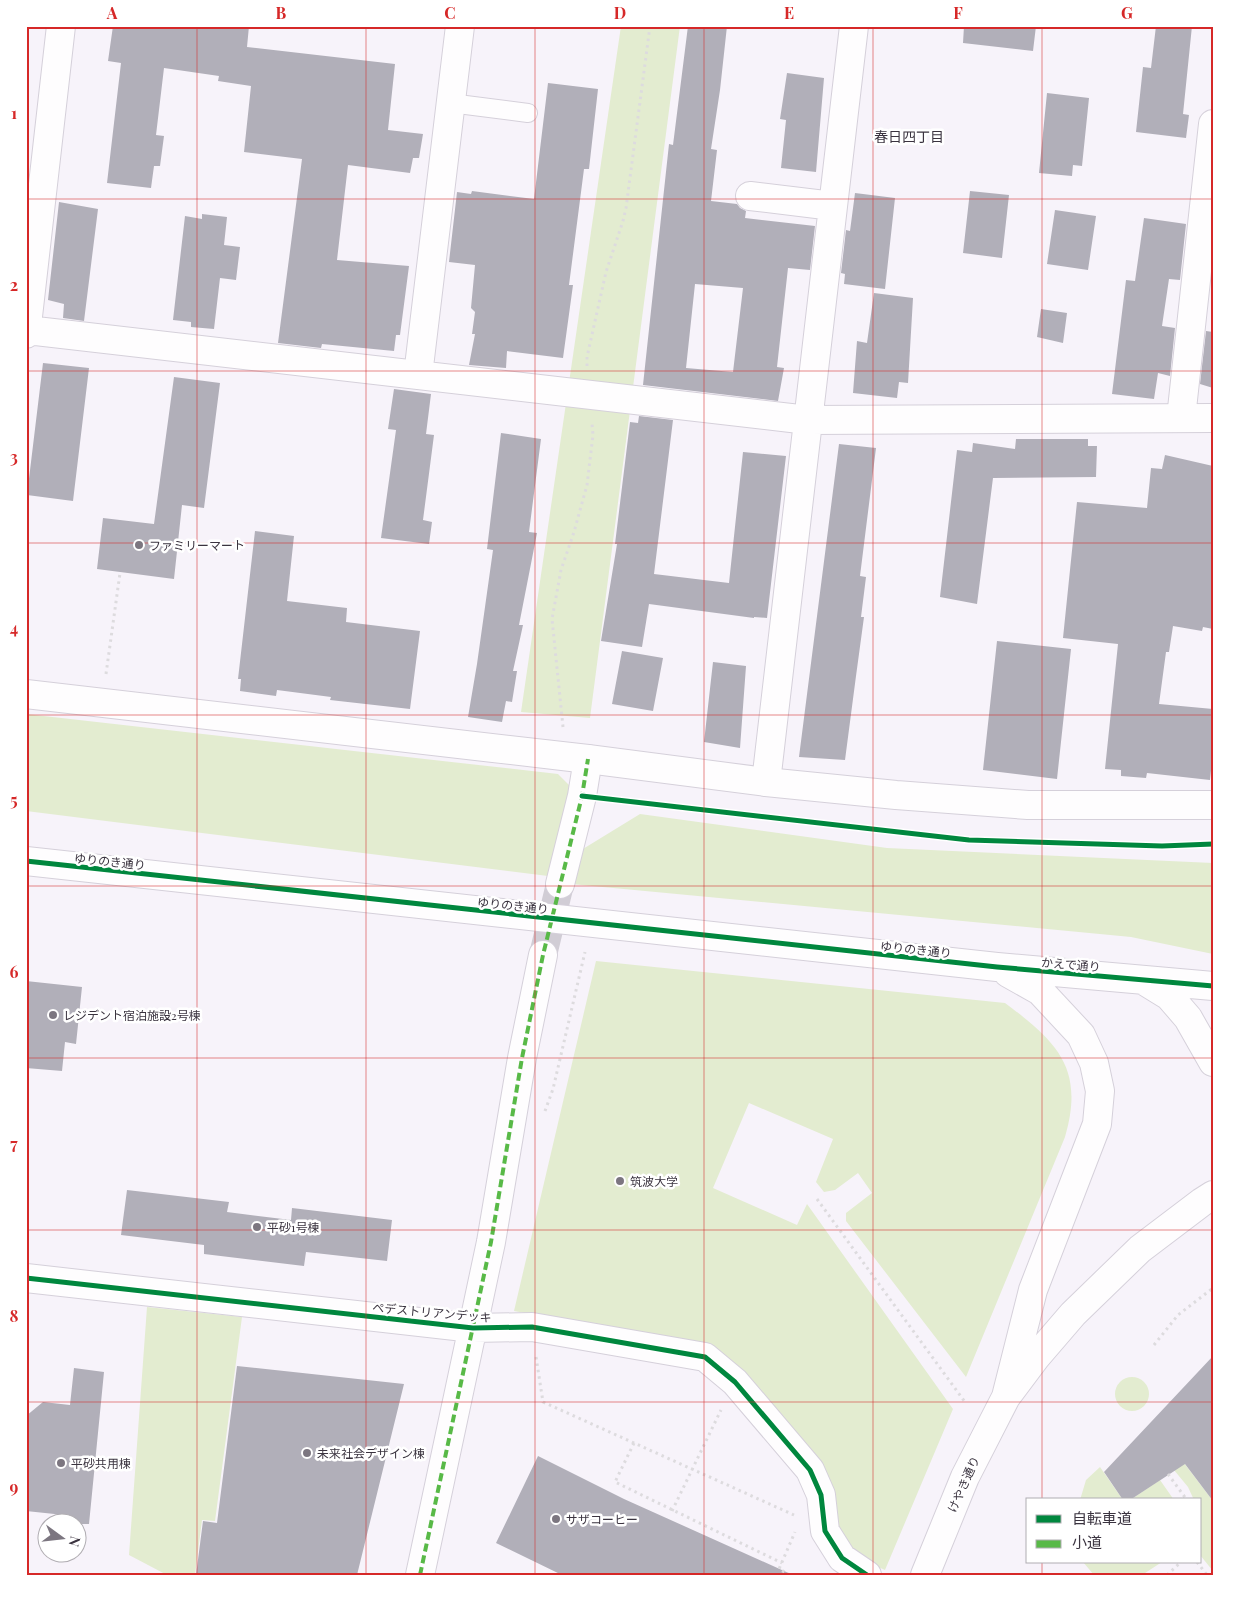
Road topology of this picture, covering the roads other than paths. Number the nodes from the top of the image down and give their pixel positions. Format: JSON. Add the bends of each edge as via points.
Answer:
{"nodes":[{"id":1,"x":61,"y":26,"type":"edge"},
{"id":2,"x":460,"y":26,"type":"edge"},
{"id":3,"x":854,"y":26,"type":"edge"},
{"id":4,"x":450,"y":103,"type":"junction"},
{"id":5,"x":528,"y":113,"type":"dead end"},
{"id":6,"x":1213,"y":124,"type":"edge"},
{"id":7,"x":750,"y":196,"type":"dead end"},
{"id":8,"x":833,"y":206,"type":"junction"},
{"id":9,"x":27,"y":330,"type":"edge"},
{"id":10,"x":26,"y":334,"type":"edge"},
{"id":11,"x":418,"y":374,"type":"junction"},
{"id":12,"x":1180,"y":418,"type":"junction"},
{"id":13,"x":1213,"y":418,"type":"edge"},
{"id":14,"x":808,"y":420,"type":"junction"},
{"id":15,"x":26,"y":694,"type":"edge"},
{"id":16,"x":588,"y":759,"type":"junction"},
{"id":17,"x":766,"y":782,"type":"junction"},
{"id":18,"x":1213,"y":806,"type":"edge"},
{"id":19,"x":26,"y":862,"type":"edge"},
{"id":20,"x":560,"y":884,"type":"tunnel mouth"},
{"id":21,"x":542,"y":955,"type":"tunnel mouth"},
{"id":22,"x":998,"y":968,"type":"junction"},
{"id":23,"x":1143,"y":980,"type":"junction"},
{"id":24,"x":1213,"y":986,"type":"edge"},
{"id":25,"x":1213,"y":1062,"type":"edge"},
{"id":26,"x":1213,"y":1195,"type":"edge"},
{"id":27,"x":26,"y":1278,"type":"edge"},
{"id":28,"x":473,"y":1328,"type":"junction"},
{"id":29,"x":1006,"y":1397,"type":"junction"},
{"id":30,"x":420,"y":1575,"type":"edge"},
{"id":31,"x":867,"y":1575,"type":"edge"},
{"id":32,"x":925,"y":1575,"type":"edge"}],
"edges":[{"from":1,"to":9,"type":"street"},
{"from":2,"to":4,"type":"street"},
{"from":3,"to":8,"type":"street"},
{"from":4,"to":5,"type":"lane"},
{"from":4,"to":11,"type":"street"},
{"from":6,"to":12,"type":"street"},
{"from":7,"to":8,"type":"street"},
{"from":8,"to":14,"type":"street"},
{"from":9,"to":10,"type":"street"},
{"from":9,"to":11,"type":"street"},
{"from":11,"to":14,"type":"street"},
{"from":12,"to":13,"type":"street"},
{"from":12,"to":14,"type":"street"},
{"from":14,"to":17,"type":"street"},
{"from":15,"to":16,"type":"street"},
{"from":16,"to":17,"type":"street"},
{"from":16,"to":20,"type":"street"},
{"from":17,"to":18,"type":"street","via":[[1028,805]]},
{"from":19,"to":22,"type":"street","name":"ゆりのき通り"},
{"from":21,"to":28,"type":"street"},
{"from":22,"to":23,"type":"street","name":"かえで通り"},
{"from":22,"to":29,"type":"street","via":[[1040,991],[1080,1034],[1094,1063],[1100,1091],[1097,1124],[1033,1290]]},
{"from":23,"to":24,"type":"street","name":"かえで通り"},
{"from":23,"to":25,"type":"street","via":[[1169,996],[1188,1018]]},
{"from":26,"to":29,"type":"street","via":[[1140,1249],[1073,1314]]},
{"from":27,"to":28,"type":"street","name":"ペデストリアンデッキ"},
{"from":28,"to":30,"type":"street"},
{"from":28,"to":31,"type":"street","name":"ペデストリアンデッキ","via":[[532,1327],[705,1357],[736,1382],[810,1470],[821,1495],[825,1531],[842,1558]]},
{"from":29,"to":32,"type":"street","name":"けやき通り","via":[[965,1477]]}]}
